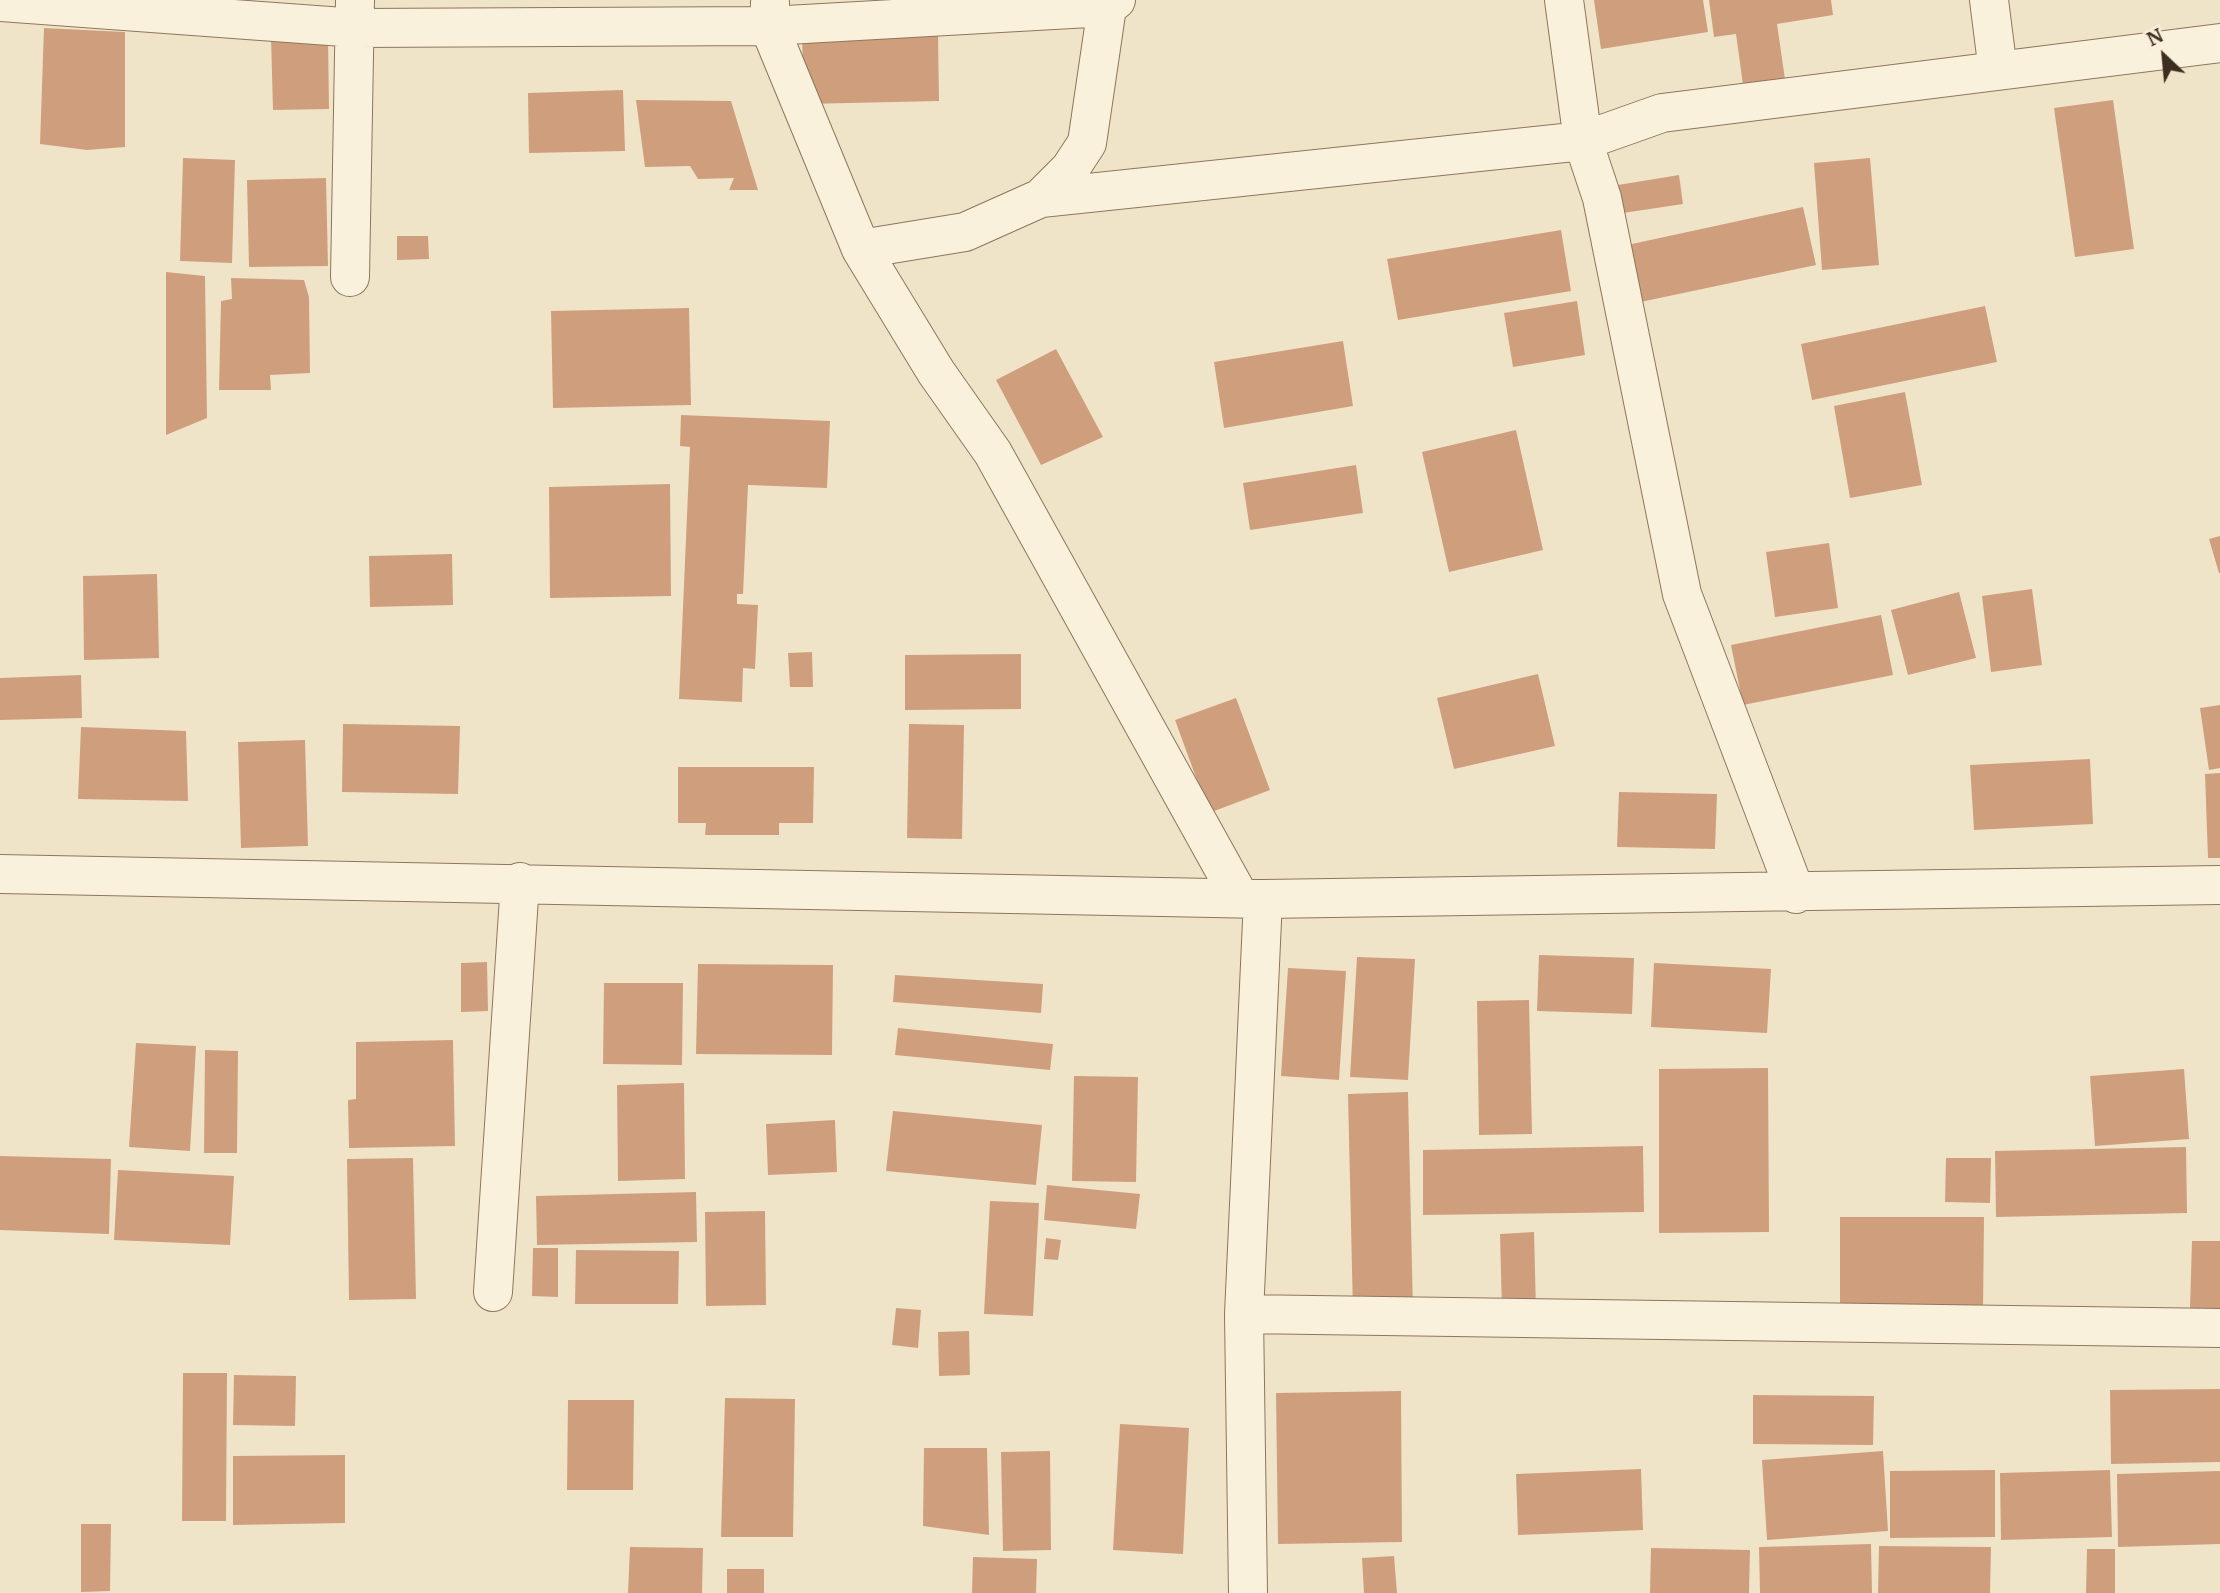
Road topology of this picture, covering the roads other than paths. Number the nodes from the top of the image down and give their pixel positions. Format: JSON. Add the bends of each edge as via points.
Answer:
{"nodes":[{"id":1,"x":1564,"y":0,"type":"edge"},
{"id":2,"x":1989,"y":0,"type":"edge"},
{"id":3,"x":0,"y":2,"type":"edge"},
{"id":4,"x":1111,"y":4,"type":"edge"},
{"id":5,"x":770,"y":13,"type":"edge"},
{"id":6,"x":356,"y":14,"type":"edge"},
{"id":7,"x":2220,"y":43,"type":"edge"},
{"id":8,"x":1998,"y":71,"type":"junction"},
{"id":9,"x":1583,"y":141,"type":"junction"},
{"id":10,"x":1041,"y":198,"type":"junction"},
{"id":11,"x":861,"y":249,"type":"junction"},
{"id":12,"x":350,"y":277,"type":"dead end"},
{"id":13,"x":0,"y":874,"type":"edge"},
{"id":14,"x":520,"y":882,"type":"junction"},
{"id":15,"x":2220,"y":885,"type":"edge"},
{"id":16,"x":1796,"y":894,"type":"junction"},
{"id":17,"x":1252,"y":898,"type":"junction"},
{"id":18,"x":494,"y":1292,"type":"dead end"},
{"id":19,"x":1244,"y":1314,"type":"junction"},
{"id":20,"x":2220,"y":1328,"type":"edge"},
{"id":21,"x":1248,"y":1593,"type":"edge"}],
"edges":[{"from":1,"to":9,"type":"street"},
{"from":2,"to":8,"type":"street"},
{"from":3,"to":6,"type":"street"},
{"from":4,"to":5,"type":"street"},
{"from":4,"to":10,"type":"street","via":[[1087,143],[1070,169]]},
{"from":5,"to":6,"type":"street"},
{"from":5,"to":11,"type":"street"},
{"from":6,"to":12,"type":"street"},
{"from":7,"to":8,"type":"street"},
{"from":8,"to":9,"type":"street","via":[[1662,113]]},
{"from":9,"to":10,"type":"street"},
{"from":9,"to":16,"type":"street","via":[[1602,198],[1682,594]]},
{"from":10,"to":11,"type":"street","via":[[965,232]]},
{"from":11,"to":17,"type":"street","via":[[992,453]]},
{"from":13,"to":14,"type":"street"},
{"from":14,"to":17,"type":"street"},
{"from":14,"to":18,"type":"street"},
{"from":15,"to":16,"type":"street"},
{"from":16,"to":17,"type":"street"},
{"from":17,"to":19,"type":"street"},
{"from":19,"to":20,"type":"street"},
{"from":19,"to":21,"type":"street"}]}
